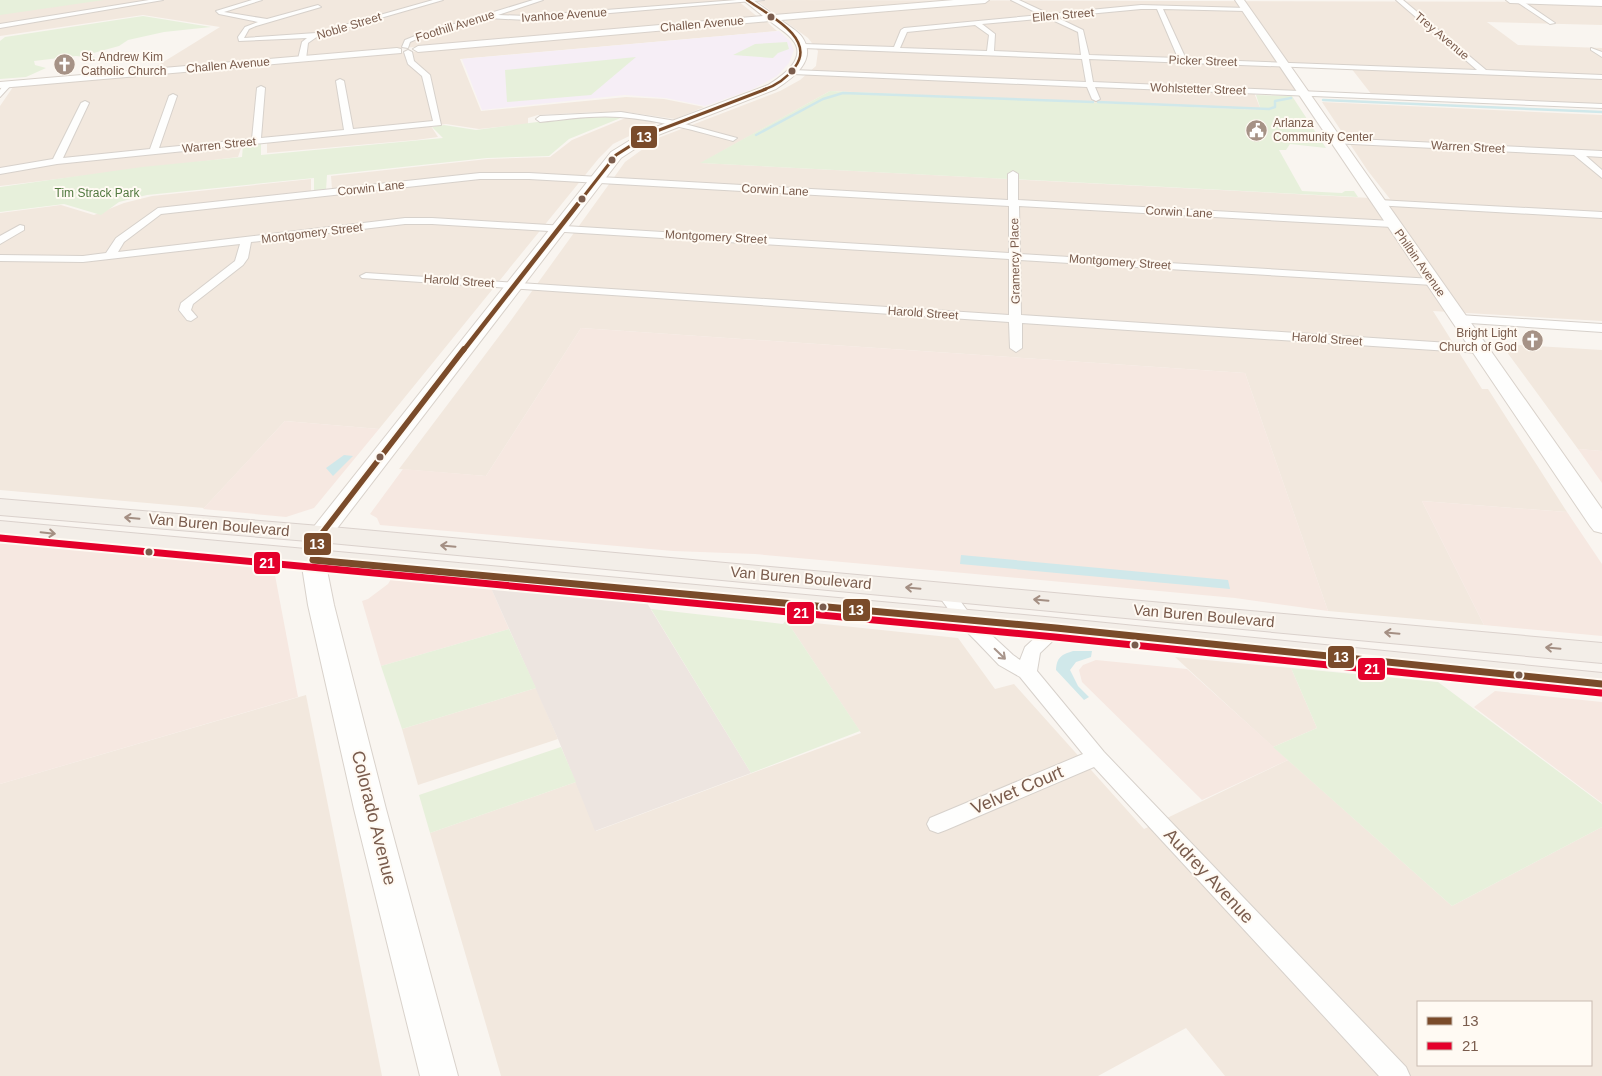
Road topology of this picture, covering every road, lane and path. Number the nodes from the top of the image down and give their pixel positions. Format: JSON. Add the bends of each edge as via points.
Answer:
{"nodes":[{"id":1,"x":160,"y":0,"type":"edge"},
{"id":2,"x":259,"y":0,"type":"edge"},
{"id":3,"x":440,"y":0,"type":"edge"},
{"id":4,"x":540,"y":0,"type":"edge"},
{"id":5,"x":656,"y":0,"type":"edge"},
{"id":6,"x":747,"y":0,"type":"edge"},
{"id":7,"x":761,"y":0,"type":"edge"},
{"id":8,"x":985,"y":0,"type":"edge"},
{"id":9,"x":1014,"y":0,"type":"edge"},
{"id":10,"x":1239,"y":0,"type":"edge"},
{"id":11,"x":1399,"y":0,"type":"edge"},
{"id":12,"x":1510,"y":0,"type":"edge"},
{"id":13,"x":1517,"y":0,"type":"edge"},
{"id":14,"x":1602,"y":3,"type":"edge"},
{"id":15,"x":318,"y":7,"type":"dead end"},
{"id":16,"x":664,"y":7,"type":"junction"},
{"id":17,"x":1159,"y":7,"type":"junction"},
{"id":18,"x":1245,"y":9,"type":"junction"},
{"id":19,"x":487,"y":16,"type":"junction"},
{"id":20,"x":1049,"y":16,"type":"junction"},
{"id":21,"x":772,"y":18,"type":"junction"},
{"id":22,"x":266,"y":21,"type":"junction"},
{"id":23,"x":976,"y":23,"type":"junction"},
{"id":24,"x":1552,"y":23,"type":"dead end"},
{"id":25,"x":0,"y":26,"type":"edge"},
{"id":26,"x":316,"y":35,"type":"junction"},
{"id":27,"x":803,"y":46,"type":"junction"},
{"id":28,"x":407,"y":50,"type":"junction"},
{"id":29,"x":896,"y":50,"type":"junction"},
{"id":30,"x":1593,"y":50,"type":"dead end"},
{"id":31,"x":990,"y":53,"type":"junction"},
{"id":32,"x":1602,"y":55,"type":"edge"},
{"id":33,"x":1085,"y":57,"type":"junction"},
{"id":34,"x":302,"y":59,"type":"junction"},
{"id":35,"x":1182,"y":61,"type":"junction"},
{"id":36,"x":1283,"y":64,"type":"junction"},
{"id":37,"x":794,"y":72,"type":"junction"},
{"id":38,"x":1485,"y":72,"type":"junction"},
{"id":39,"x":1602,"y":77,"type":"edge"},
{"id":40,"x":340,"y":81,"type":"dead end"},
{"id":41,"x":4,"y":84,"type":"edge"},
{"id":42,"x":1090,"y":85,"type":"junction"},
{"id":43,"x":261,"y":88,"type":"dead end"},
{"id":44,"x":1304,"y":94,"type":"junction"},
{"id":45,"x":0,"y":95,"type":"edge"},
{"id":46,"x":173,"y":96,"type":"dead end"},
{"id":47,"x":1096,"y":99,"type":"dead end"},
{"id":48,"x":85,"y":104,"type":"dead end"},
{"id":49,"x":1602,"y":106,"type":"edge"},
{"id":50,"x":540,"y":119,"type":"dead end"},
{"id":51,"x":675,"y":123,"type":"junction"},
{"id":52,"x":349,"y":132,"type":"junction"},
{"id":53,"x":733,"y":138,"type":"dead end"},
{"id":54,"x":256,"y":141,"type":"junction"},
{"id":55,"x":1335,"y":141,"type":"junction"},
{"id":56,"x":153,"y":152,"type":"junction"},
{"id":57,"x":1576,"y":152,"type":"junction"},
{"id":58,"x":1602,"y":154,"type":"edge"},
{"id":59,"x":57,"y":161,"type":"junction"},
{"id":60,"x":0,"y":171,"type":"edge"},
{"id":61,"x":1013,"y":174,"type":"dead end"},
{"id":62,"x":1602,"y":174,"type":"edge"},
{"id":63,"x":596,"y":180,"type":"junction"},
{"id":64,"x":1014,"y":203,"type":"junction"},
{"id":65,"x":1378,"y":204,"type":"junction"},
{"id":66,"x":1602,"y":215,"type":"edge"},
{"id":67,"x":1392,"y":224,"type":"junction"},
{"id":68,"x":20,"y":228,"type":"dead end"},
{"id":69,"x":559,"y":228,"type":"junction"},
{"id":70,"x":0,"y":241,"type":"edge"},
{"id":71,"x":246,"y":241,"type":"junction"},
{"id":72,"x":1015,"y":255,"type":"junction"},
{"id":73,"x":110,"y":256,"type":"junction"},
{"id":74,"x":0,"y":258,"type":"edge"},
{"id":75,"x":366,"y":276,"type":"dead end"},
{"id":76,"x":1433,"y":282,"type":"junction"},
{"id":77,"x":516,"y":285,"type":"junction"},
{"id":78,"x":191,"y":317,"type":"dead end"},
{"id":79,"x":1016,"y":319,"type":"junction"},
{"id":80,"x":1459,"y":319,"type":"junction"},
{"id":81,"x":1602,"y":328,"type":"edge"},
{"id":82,"x":1016,"y":348,"type":"dead end"},
{"id":83,"x":1480,"y":349,"type":"junction"},
{"id":84,"x":0,"y":507,"type":"edge"},
{"id":85,"x":1602,"y":526,"type":"edge"},
{"id":86,"x":0,"y":529,"type":"edge"},
{"id":87,"x":316,"y":547,"type":"junction"},
{"id":88,"x":708,"y":570,"type":"junction"},
{"id":89,"x":468,"y":574,"type":"junction"},
{"id":90,"x":944,"y":591,"type":"junction"},
{"id":91,"x":966,"y":621,"type":"junction"},
{"id":92,"x":1056,"y":628,"type":"junction"},
{"id":93,"x":1602,"y":653,"type":"edge"},
{"id":94,"x":1027,"y":672,"type":"junction"},
{"id":95,"x":1602,"y":684,"type":"edge"},
{"id":96,"x":1097,"y":757,"type":"junction"},
{"id":97,"x":938,"y":824,"type":"dead end"},
{"id":98,"x":439,"y":1076,"type":"edge"},
{"id":99,"x":1397,"y":1076,"type":"edge"}],
"edges":[{"from":1,"to":25,"type":"street"},
{"from":2,"to":22,"type":"street","via":[[219,11]]},
{"from":3,"to":26,"type":"street","name":"Noble Street"},
{"from":4,"to":19,"type":"street","name":"Foothill Avenue"},
{"from":5,"to":16,"type":"street"},
{"from":6,"to":7,"type":"street","name":"Ivanhoe Avenue"},
{"from":6,"to":16,"type":"street","name":"Ivanhoe Avenue"},
{"from":6,"to":21,"type":"street"},
{"from":8,"to":21,"type":"street","name":"Challen Avenue"},
{"from":9,"to":20,"type":"street"},
{"from":10,"to":18,"type":"street","name":"Philbin Avenue"},
{"from":11,"to":38,"type":"street","name":"Trey Avenue"},
{"from":12,"to":13,"type":"street"},
{"from":13,"to":14,"type":"street"},
{"from":13,"to":24,"type":"street"},
{"from":15,"to":22,"type":"street"},
{"from":16,"to":19,"type":"street","name":"Ivanhoe Avenue","via":[[528,18]]},
{"from":17,"to":18,"type":"street","name":"Ellen Street"},
{"from":17,"to":20,"type":"street","name":"Ellen Street"},
{"from":17,"to":35,"type":"street"},
{"from":18,"to":36,"type":"street","name":"Philbin Avenue"},
{"from":19,"to":28,"type":"street","name":"Foothill Avenue","via":[[411,39],[405,44]]},
{"from":20,"to":23,"type":"street","name":"Ellen Street"},
{"from":20,"to":33,"type":"street","via":[[1081,31]]},
{"from":21,"to":27,"type":"street","via":[[798,38]]},
{"from":21,"to":28,"type":"street","name":"Challen Avenue"},
{"from":22,"to":26,"type":"street","via":[[247,28],[241,40]]},
{"from":23,"to":29,"type":"street","name":"Ellen Street","via":[[904,30]]},
{"from":23,"to":31,"type":"street","via":[[992,34]]},
{"from":26,"to":34,"type":"street","name":"Noble Street","via":[[302,46]]},
{"from":27,"to":29,"type":"street","name":"Picker Street"},
{"from":27,"to":37,"type":"street","via":[[801,63]]},
{"from":28,"to":34,"type":"street","name":"Challen Avenue"},
{"from":28,"to":52,"type":"street","name":"Warren Street","via":[[411,62],[426,75],[438,123]]},
{"from":29,"to":31,"type":"street","name":"Picker Street"},
{"from":30,"to":32,"type":"street"},
{"from":31,"to":33,"type":"street","name":"Picker Street"},
{"from":33,"to":35,"type":"street","name":"Picker Street"},
{"from":33,"to":42,"type":"street"},
{"from":34,"to":41,"type":"street","name":"Challen Avenue"},
{"from":35,"to":36,"type":"street","name":"Picker Street"},
{"from":36,"to":38,"type":"street","name":"Picker Street"},
{"from":36,"to":44,"type":"street","name":"Philbin Avenue"},
{"from":37,"to":42,"type":"street","name":"Wohlstetter Street"},
{"from":37,"to":51,"type":"street","via":[[757,94]]},
{"from":38,"to":39,"type":"street","name":"Picker Street"},
{"from":40,"to":52,"type":"street"},
{"from":41,"to":45,"type":"street"},
{"from":42,"to":44,"type":"street","name":"Wohlstetter Street"},
{"from":42,"to":47,"type":"street"},
{"from":43,"to":54,"type":"street"},
{"from":44,"to":49,"type":"street","name":"Wohlstetter Street"},
{"from":44,"to":55,"type":"street","name":"Philbin Avenue"},
{"from":46,"to":56,"type":"street"},
{"from":48,"to":59,"type":"street"},
{"from":50,"to":51,"type":"street","via":[[600,114]]},
{"from":51,"to":53,"type":"street"},
{"from":51,"to":63,"type":"street","via":[[631,144]]},
{"from":52,"to":54,"type":"street","name":"Warren Street"},
{"from":54,"to":56,"type":"street","name":"Warren Street"},
{"from":55,"to":57,"type":"street","name":"Warren Street"},
{"from":55,"to":65,"type":"street","name":"Philbin Avenue"},
{"from":56,"to":59,"type":"street","name":"Warren Street"},
{"from":57,"to":58,"type":"street","name":"Warren Street"},
{"from":57,"to":62,"type":"street"},
{"from":59,"to":60,"type":"street","name":"Warren Street"},
{"from":61,"to":64,"type":"street","name":"Gramercy Place"},
{"from":63,"to":64,"type":"street","name":"Corwin Lane"},
{"from":63,"to":69,"type":"street"},
{"from":63,"to":73,"type":"street","name":"Corwin Lane","via":[[480,176],[158,211],[120,240]]},
{"from":64,"to":67,"type":"street","name":"Corwin Lane"},
{"from":64,"to":72,"type":"street","name":"Gramercy Place"},
{"from":65,"to":66,"type":"street"},
{"from":65,"to":67,"type":"street","name":"Philbin Avenue"},
{"from":67,"to":76,"type":"street","name":"Philbin Avenue"},
{"from":68,"to":70,"type":"street"},
{"from":69,"to":71,"type":"street","name":"Montgomery Street","via":[[405,221]]},
{"from":69,"to":72,"type":"street","name":"Montgomery Street"},
{"from":69,"to":77,"type":"street"},
{"from":71,"to":73,"type":"street","name":"Montgomery Street"},
{"from":71,"to":78,"type":"street","via":[[239,263],[187,303],[185,310]]},
{"from":72,"to":76,"type":"street","name":"Montgomery Street"},
{"from":72,"to":79,"type":"street","name":"Gramercy Place"},
{"from":73,"to":74,"type":"street","name":"Montgomery Street","via":[[51,260]]},
{"from":75,"to":77,"type":"street","name":"Harold Street"},
{"from":76,"to":80,"type":"street","name":"Philbin Avenue"},
{"from":77,"to":79,"type":"street","name":"Harold Street"},
{"from":77,"to":87,"type":"street"},
{"from":79,"to":82,"type":"street","name":"Gramercy Place"},
{"from":79,"to":83,"type":"street","name":"Harold Street"},
{"from":80,"to":81,"type":"street"},
{"from":80,"to":83,"type":"street","name":"Philbin Avenue"},
{"from":83,"to":85,"type":"street","name":"Philbin Avenue"},
{"from":87,"to":84,"type":"main road","name":"Van Buren Boulevard","one_way":true},
{"from":86,"to":87,"type":"main road","name":"Van Buren Boulevard","one_way":true},
{"from":88,"to":87,"type":"main road","name":"Van Buren Boulevard","one_way":true},
{"from":87,"to":89,"type":"main road","name":"Van Buren Boulevard"},
{"from":87,"to":98,"type":"street","name":"Colorado Avenue","via":[[321,605]]},
{"from":88,"to":89,"type":"main road","via":[[686,578],[664,579],[522,566]]},
{"from":90,"to":88,"type":"main road","name":"Van Buren Boulevard","one_way":true},
{"from":89,"to":91,"type":"main road","name":"Van Buren Boulevard"},
{"from":90,"to":91,"type":"street","name":"Audrey Avenue"},
{"from":93,"to":90,"type":"main road","name":"Van Buren Boulevard","one_way":true},
{"from":91,"to":92,"type":"main road","name":"Van Buren Boulevard"},
{"from":91,"to":94,"type":"street","name":"Audrey Avenue","one_way":true,"via":[[1006,660]]},
{"from":92,"to":94,"type":"street","via":[[1031,651]]},
{"from":92,"to":95,"type":"main road","name":"Van Buren Boulevard"},
{"from":94,"to":96,"type":"street","name":"Audrey Avenue"},
{"from":96,"to":97,"type":"street","name":"Velvet Court"},
{"from":96,"to":99,"type":"street","name":"Audrey Avenue"}]}
